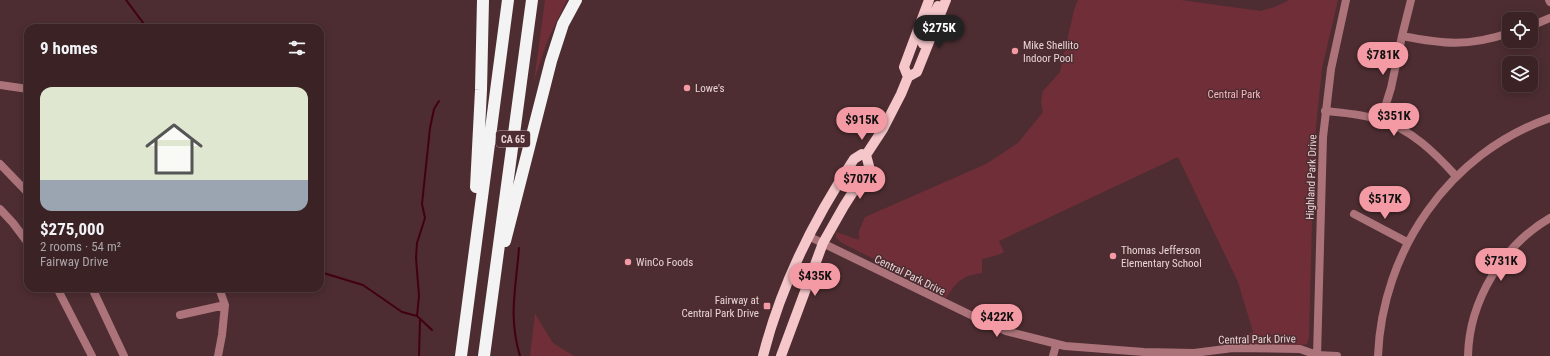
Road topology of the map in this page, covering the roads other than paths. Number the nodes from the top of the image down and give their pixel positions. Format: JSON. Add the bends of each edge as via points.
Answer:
{"nodes":[{"id":1,"x":483,"y":0,"type":"edge"},
{"id":2,"x":508,"y":0,"type":"edge"},
{"id":3,"x":532,"y":0,"type":"edge"},
{"id":4,"x":576,"y":0,"type":"edge"},
{"id":5,"x":929,"y":0,"type":"edge"},
{"id":6,"x":940,"y":0,"type":"edge"},
{"id":7,"x":946,"y":0,"type":"edge"},
{"id":8,"x":1346,"y":0,"type":"edge"},
{"id":9,"x":1411,"y":0,"type":"edge"},
{"id":10,"x":1550,"y":18,"type":"edge"},
{"id":11,"x":1538,"y":23,"type":"edge"},
{"id":12,"x":920,"y":25,"type":"junction"},
{"id":13,"x":1502,"y":35,"type":"edge"},
{"id":14,"x":1402,"y":36,"type":"junction"},
{"id":15,"x":917,"y":72,"type":"junction"},
{"id":16,"x":908,"y":77,"type":"junction"},
{"id":17,"x":0,"y":85,"type":"edge"},
{"id":18,"x":24,"y":88,"type":"edge"},
{"id":19,"x":1325,"y":111,"type":"junction"},
{"id":20,"x":1550,"y":118,"type":"edge"},
{"id":21,"x":1381,"y":120,"type":"junction"},
{"id":22,"x":866,"y":155,"type":"junction"},
{"id":23,"x":0,"y":164,"type":"edge"},
{"id":24,"x":1456,"y":176,"type":"junction"},
{"id":25,"x":24,"y":189,"type":"edge"},
{"id":26,"x":0,"y":210,"type":"edge"},
{"id":27,"x":1354,"y":214,"type":"dead end"},
{"id":28,"x":1550,"y":218,"type":"edge"},
{"id":29,"x":808,"y":236,"type":"junction"},
{"id":30,"x":24,"y":238,"type":"edge"},
{"id":31,"x":1407,"y":242,"type":"junction"},
{"id":32,"x":823,"y":243,"type":"junction"},
{"id":33,"x":472,"y":274,"type":"junction"},
{"id":34,"x":494,"y":279,"type":"junction"},
{"id":35,"x":59,"y":292,"type":"edge"},
{"id":36,"x":94,"y":292,"type":"edge"},
{"id":37,"x":221,"y":292,"type":"edge"},
{"id":38,"x":224,"y":305,"type":"junction"},
{"id":39,"x":180,"y":315,"type":"dead end"},
{"id":40,"x":1056,"y":344,"type":"junction"},
{"id":41,"x":1194,"y":353,"type":"junction"},
{"id":42,"x":92,"y":356,"type":"edge"},
{"id":43,"x":124,"y":356,"type":"edge"},
{"id":44,"x":218,"y":356,"type":"edge"},
{"id":45,"x":461,"y":356,"type":"edge"},
{"id":46,"x":484,"y":356,"type":"edge"},
{"id":47,"x":763,"y":356,"type":"edge"},
{"id":48,"x":781,"y":356,"type":"edge"},
{"id":49,"x":1053,"y":356,"type":"edge"},
{"id":50,"x":1206,"y":356,"type":"edge"},
{"id":51,"x":1316,"y":356,"type":"edge"},
{"id":52,"x":1336,"y":356,"type":"edge"},
{"id":53,"x":1378,"y":356,"type":"edge"},
{"id":54,"x":1468,"y":356,"type":"edge"}],
"edges":[{"from":1,"to":33,"type":"highway"},
{"from":2,"to":33,"type":"highway","number":"CA 65"},
{"from":3,"to":34,"type":"highway","number":"CA 65"},
{"from":4,"to":34,"type":"highway","via":[[563,24],[551,61]]},
{"from":5,"to":12,"type":"main road"},
{"from":6,"to":12,"type":"main road","via":[[934,14],[926,23]]},
{"from":7,"to":15,"type":"main road"},
{"from":8,"to":19,"type":"street","name":"Highland Park Drive"},
{"from":9,"to":14,"type":"street"},
{"from":10,"to":11,"type":"street"},
{"from":12,"to":15,"type":"main road","via":[[927,35],[914,65]]},
{"from":12,"to":16,"type":"main road","via":[[904,67]]},
{"from":13,"to":14,"type":"street","via":[[1477,42],[1459,43],[1437,43]]},
{"from":14,"to":21,"type":"street"},
{"from":15,"to":16,"type":"main road"},
{"from":16,"to":22,"type":"main road","via":[[902,94]]},
{"from":17,"to":18,"type":"street"},
{"from":19,"to":21,"type":"street"},
{"from":19,"to":51,"type":"street","name":"Highland Park Drive"},
{"from":20,"to":24,"type":"street","via":[[1506,139],[1481,155]]},
{"from":21,"to":24,"type":"street","via":[[1416,138]]},
{"from":22,"to":29,"type":"main road","via":[[862,154],[854,159]]},
{"from":22,"to":32,"type":"main road","via":[[869,166]]},
{"from":23,"to":25,"type":"street"},
{"from":24,"to":31,"type":"street","via":[[1429,208]]},
{"from":26,"to":30,"type":"street"},
{"from":27,"to":31,"type":"street"},
{"from":28,"to":54,"type":"street","via":[[1514,246],[1496,271],[1476,313]]},
{"from":29,"to":32,"type":"street","name":"Central Park Drive"},
{"from":29,"to":47,"type":"main road","via":[[778,306]]},
{"from":31,"to":53,"type":"street","via":[[1386,295]]},
{"from":32,"to":40,"type":"street","name":"Central Park Drive","via":[[1006,331]]},
{"from":32,"to":48,"type":"main road"},
{"from":33,"to":45,"type":"highway","number":"CA 65"},
{"from":34,"to":46,"type":"highway","number":"CA 65"},
{"from":35,"to":42,"type":"street"},
{"from":36,"to":43,"type":"street"},
{"from":37,"to":38,"type":"street"},
{"from":38,"to":39,"type":"street"},
{"from":38,"to":44,"type":"street"},
{"from":40,"to":41,"type":"street","name":"Central Park Drive","via":[[1144,352]]},
{"from":40,"to":49,"type":"street"},
{"from":41,"to":50,"type":"street","name":"Central Park Drive"},
{"from":41,"to":51,"type":"street","name":"Central Park Drive","via":[[1233,348],[1293,349]]},
{"from":51,"to":52,"type":"street","name":"Central Park Drive"}]}
